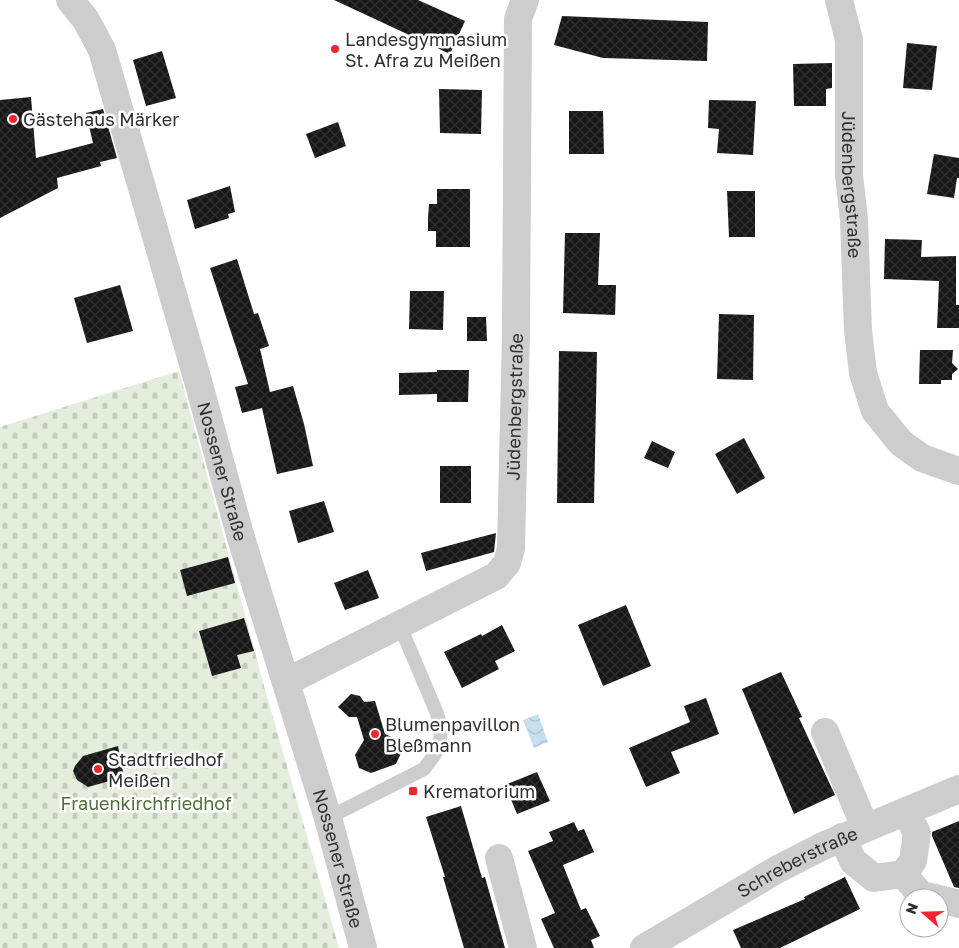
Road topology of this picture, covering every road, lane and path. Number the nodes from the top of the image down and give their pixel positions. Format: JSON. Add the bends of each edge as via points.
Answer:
{"nodes":[{"id":1,"x":70,"y":0,"type":"edge"},
{"id":2,"x":525,"y":0,"type":"edge"},
{"id":3,"x":839,"y":0,"type":"edge"},
{"id":4,"x":959,"y":471,"type":"edge"},
{"id":5,"x":400,"y":626,"type":"junction"},
{"id":6,"x":286,"y":682,"type":"junction"},
{"id":7,"x":825,"y":732,"type":"dead end"},
{"id":8,"x":959,"y":789,"type":"edge"},
{"id":9,"x":906,"y":812,"type":"junction"},
{"id":10,"x":328,"y":818,"type":"junction"},
{"id":11,"x":853,"y":832,"type":"junction"},
{"id":12,"x":499,"y":858,"type":"dead end"},
{"id":13,"x":903,"y":874,"type":"junction"},
{"id":14,"x":915,"y":888,"type":"edge"},
{"id":15,"x":362,"y":948,"type":"edge"},
{"id":16,"x":523,"y":948,"type":"edge"},
{"id":17,"x":644,"y":948,"type":"edge"}],
"edges":[{"from":1,"to":6,"type":"street","name":"Nossener Straße","via":[[86,20],[102,50],[241,538]]},
{"from":2,"to":5,"type":"street","name":"Jüdenbergstraße","via":[[518,19],[511,548],[507,563],[496,576]]},
{"from":3,"to":4,"type":"street","name":"Jüdenbergstraße","via":[[849,40],[849,175],[863,373],[875,411],[901,443],[922,458]]},
{"from":5,"to":6,"type":"street","name":"Jüdenbergstraße"},
{"from":5,"to":10,"type":"lane","via":[[441,726],[436,754],[424,768]]},
{"from":6,"to":10,"type":"street","name":"Nossener Straße"},
{"from":7,"to":11,"type":"street"},
{"from":8,"to":9,"type":"street","name":"Schreberstraße"},
{"from":9,"to":11,"type":"street","name":"Schreberstraße"},
{"from":9,"to":13,"type":"street","via":[[917,833],[913,861]]},
{"from":10,"to":15,"type":"street","name":"Nossener Straße"},
{"from":11,"to":13,"type":"street","via":[[853,861],[874,878]]},
{"from":11,"to":17,"type":"street","name":"Schreberstraße","via":[[778,869]]},
{"from":12,"to":16,"type":"street"},
{"from":13,"to":14,"type":"street"}]}
